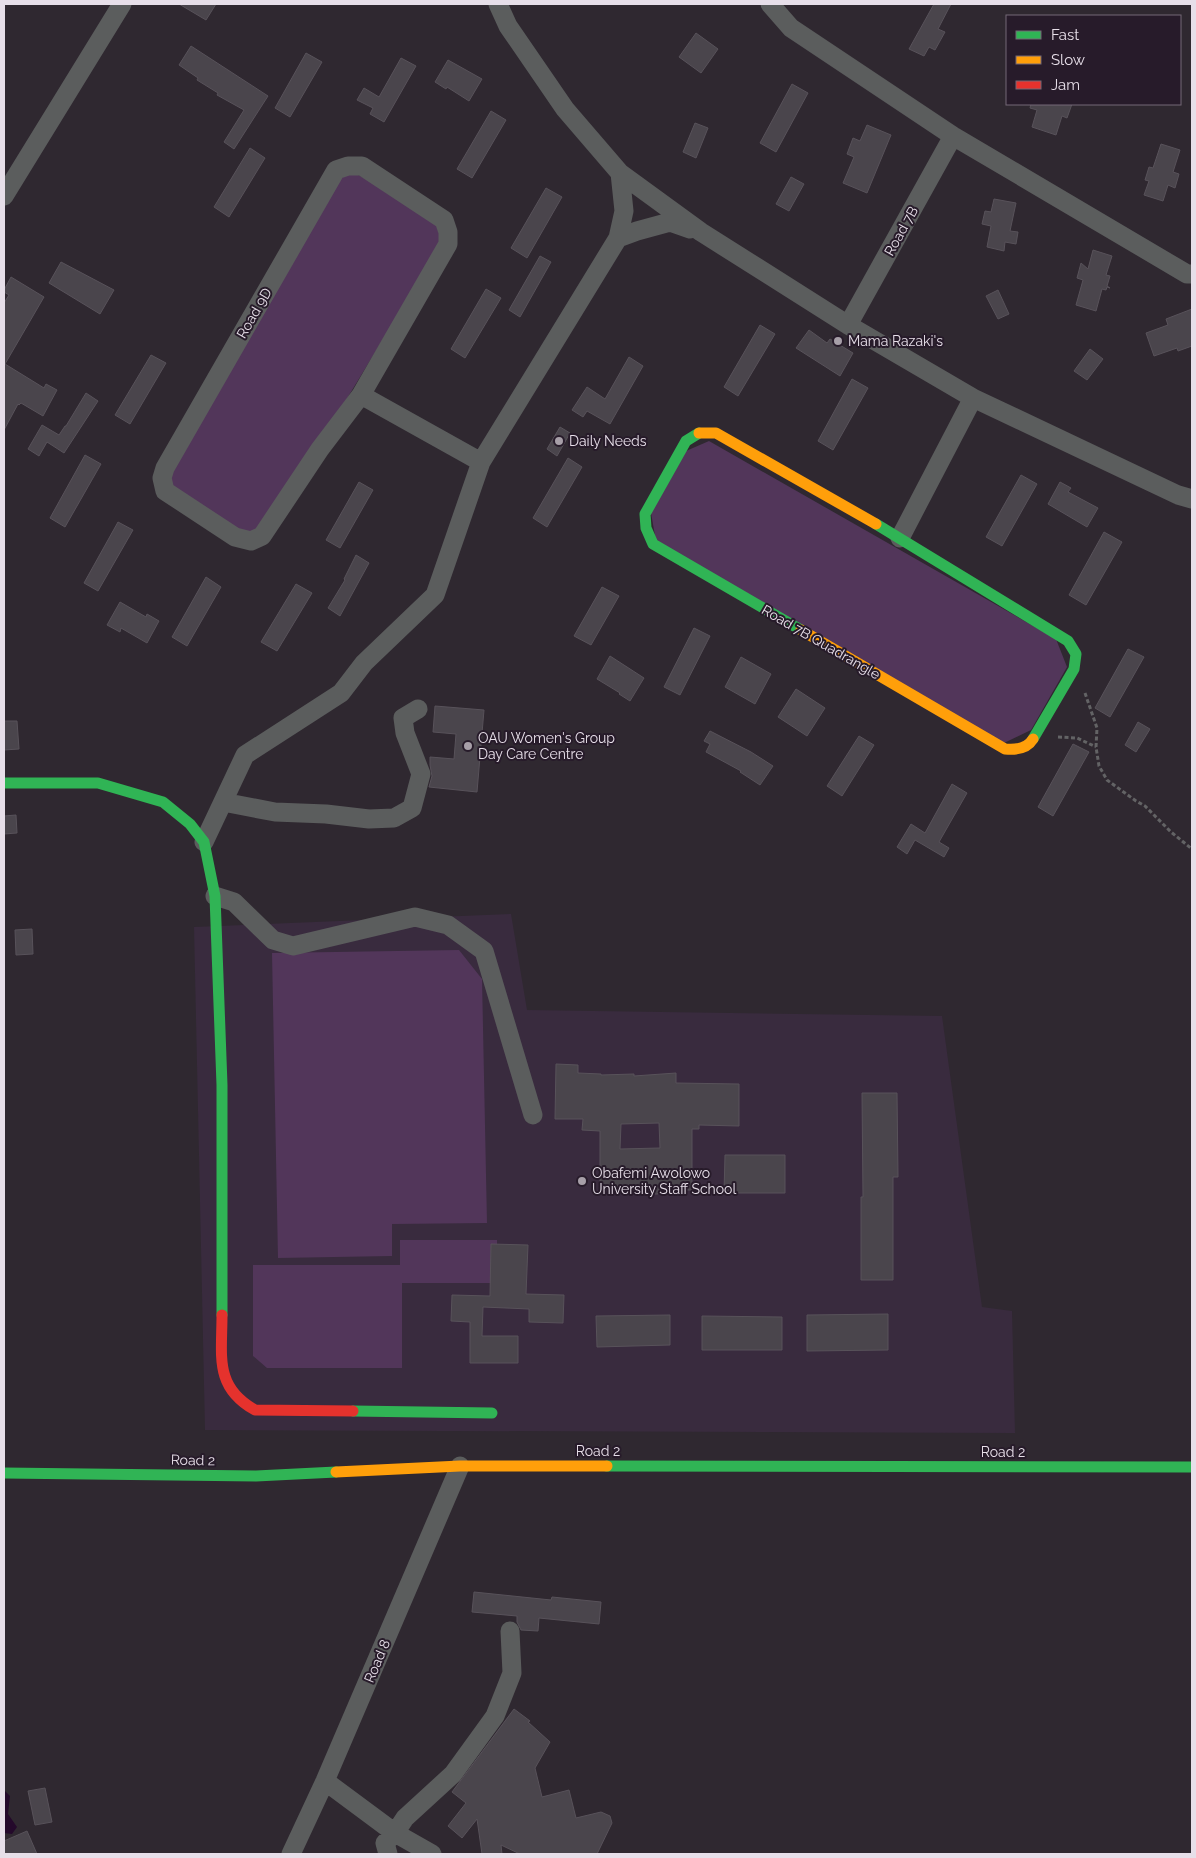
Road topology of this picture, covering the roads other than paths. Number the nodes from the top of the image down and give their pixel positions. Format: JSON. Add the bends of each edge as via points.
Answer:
{"nodes":[{"id":1,"x":122,"y":4,"type":"edge"},
{"id":2,"x":498,"y":4,"type":"edge"},
{"id":3,"x":770,"y":4,"type":"edge"},
{"id":4,"x":953,"y":136,"type":"junction"},
{"id":5,"x":620,"y":173,"type":"junction"},
{"id":6,"x":4,"y":196,"type":"edge"},
{"id":7,"x":701,"y":232,"type":"junction"},
{"id":8,"x":618,"y":238,"type":"junction"},
{"id":9,"x":1192,"y":274,"type":"edge"},
{"id":10,"x":848,"y":325,"type":"junction"},
{"id":11,"x":361,"y":394,"type":"junction"},
{"id":12,"x":973,"y":398,"type":"junction"},
{"id":13,"x":481,"y":462,"type":"junction"},
{"id":14,"x":1192,"y":499,"type":"edge"},
{"id":15,"x":900,"y":538,"type":"junction"},
{"id":16,"x":418,"y":709,"type":"dead end"},
{"id":17,"x":4,"y":783,"type":"edge"},
{"id":18,"x":223,"y":802,"type":"junction"},
{"id":19,"x":204,"y":842,"type":"junction"},
{"id":20,"x":215,"y":896,"type":"junction"},
{"id":21,"x":533,"y":1115,"type":"dead end"},
{"id":22,"x":492,"y":1413,"type":"dead end"},
{"id":23,"x":460,"y":1466,"type":"junction"},
{"id":24,"x":1192,"y":1467,"type":"edge"},
{"id":25,"x":4,"y":1473,"type":"edge"},
{"id":26,"x":510,"y":1631,"type":"dead end"},
{"id":27,"x":325,"y":1781,"type":"junction"},
{"id":28,"x":395,"y":1832,"type":"junction"},
{"id":29,"x":291,"y":1854,"type":"edge"},
{"id":30,"x":388,"y":1854,"type":"edge"},
{"id":31,"x":432,"y":1854,"type":"edge"}],
"edges":[{"from":1,"to":6,"type":"street"},
{"from":2,"to":5,"type":"street","via":[[508,26],[565,109]]},
{"from":3,"to":4,"type":"street","via":[[791,28]]},
{"from":4,"to":9,"type":"street","via":[[1187,274]]},
{"from":4,"to":10,"type":"street","name":"Road 7B"},
{"from":5,"to":7,"type":"street"},
{"from":5,"to":8,"type":"street","via":[[624,211]]},
{"from":7,"to":8,"type":"street","via":[[670,222]]},
{"from":7,"to":10,"type":"street"},
{"from":8,"to":13,"type":"street"},
{"from":10,"to":12,"type":"street"},
{"from":11,"to":11,"type":"street","name":"Road 9D","via":[[262,536],[252,541],[235,538],[165,491],[162,478],[165,468],[336,170],[348,166],[362,166],[444,220],[448,232],[448,244]]},
{"from":11,"to":13,"type":"street"},
{"from":12,"to":14,"type":"street"},
{"from":12,"to":15,"type":"street"},
{"from":13,"to":18,"type":"street","via":[[435,594],[364,664],[341,693],[245,755]]},
{"from":15,"to":15,"type":"street","name":"Road 7B Quadrangle","via":[[716,432],[699,433],[686,441],[645,514],[646,528],[653,544],[1005,750],[1016,750],[1030,744],[1074,669],[1076,654],[1068,640]]},
{"from":16,"to":18,"type":"street","via":[[403,718],[405,733],[421,774],[412,808],[394,818],[275,812]]},
{"from":17,"to":19,"type":"street","via":[[98,783],[163,802],[190,824]]},
{"from":18,"to":19,"type":"street"},
{"from":19,"to":20,"type":"street"},
{"from":20,"to":21,"type":"street","via":[[234,902],[273,940],[293,946],[414,917],[448,925],[484,951]]},
{"from":20,"to":22,"type":"street","via":[[222,1085],[222,1367],[227,1385],[239,1401],[256,1410]]},
{"from":23,"to":24,"type":"street","name":"Road 2"},
{"from":23,"to":25,"type":"street","name":"Road 2","via":[[256,1476]]},
{"from":23,"to":27,"type":"street","name":"Road 8"},
{"from":26,"to":28,"type":"street","via":[[512,1674],[495,1716],[453,1774],[405,1818]]},
{"from":27,"to":28,"type":"street"},
{"from":27,"to":29,"type":"street","name":"Road 8"},
{"from":28,"to":30,"type":"street","via":[[385,1843]]},
{"from":28,"to":31,"type":"street"}]}
